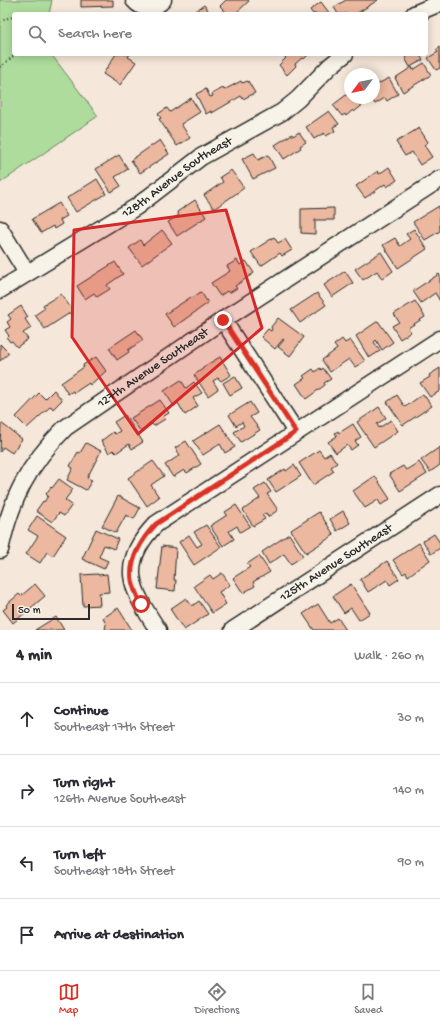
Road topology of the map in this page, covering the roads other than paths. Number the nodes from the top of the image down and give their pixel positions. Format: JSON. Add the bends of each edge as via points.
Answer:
{"nodes":[{"id":1,"x":134,"y":0,"type":"edge"},
{"id":2,"x":163,"y":0,"type":"edge"},
{"id":3,"x":440,"y":3,"type":"edge"},
{"id":4,"x":419,"y":12,"type":"edge"},
{"id":5,"x":342,"y":56,"type":"edge"},
{"id":6,"x":440,"y":179,"type":"edge"},
{"id":7,"x":0,"y":229,"type":"edge"},
{"id":8,"x":27,"y":273,"type":"junction"},
{"id":9,"x":0,"y":290,"type":"edge"},
{"id":10,"x":223,"y":320,"type":"junction"},
{"id":11,"x":440,"y":339,"type":"edge"},
{"id":12,"x":296,"y":432,"type":"junction"},
{"id":13,"x":440,"y":495,"type":"edge"},
{"id":14,"x":0,"y":550,"type":"edge"},
{"id":15,"x":158,"y":630,"type":"edge"},
{"id":16,"x":233,"y":630,"type":"edge"}],
"edges":[{"from":1,"to":2,"type":"street","via":[[148,8]]},
{"from":3,"to":4,"type":"street"},
{"from":5,"to":8,"type":"street","name":"128th Avenue Southeast","via":[[282,112],[201,157],[136,207]]},
{"from":6,"to":10,"type":"street","name":"127th Avenue Southeast"},
{"from":7,"to":8,"type":"street"},
{"from":8,"to":9,"type":"street","name":"128th Avenue Southeast"},
{"from":10,"to":12,"type":"street"},
{"from":10,"to":14,"type":"street","name":"127th Avenue Southeast","via":[[81,416],[55,438],[27,474],[16,496],[5,525]]},
{"from":11,"to":12,"type":"street"},
{"from":12,"to":15,"type":"street","via":[[156,524],[146,534],[133,563],[132,580],[141,604]]},
{"from":13,"to":16,"type":"street","name":"125th Avenue Southeast"}]}
